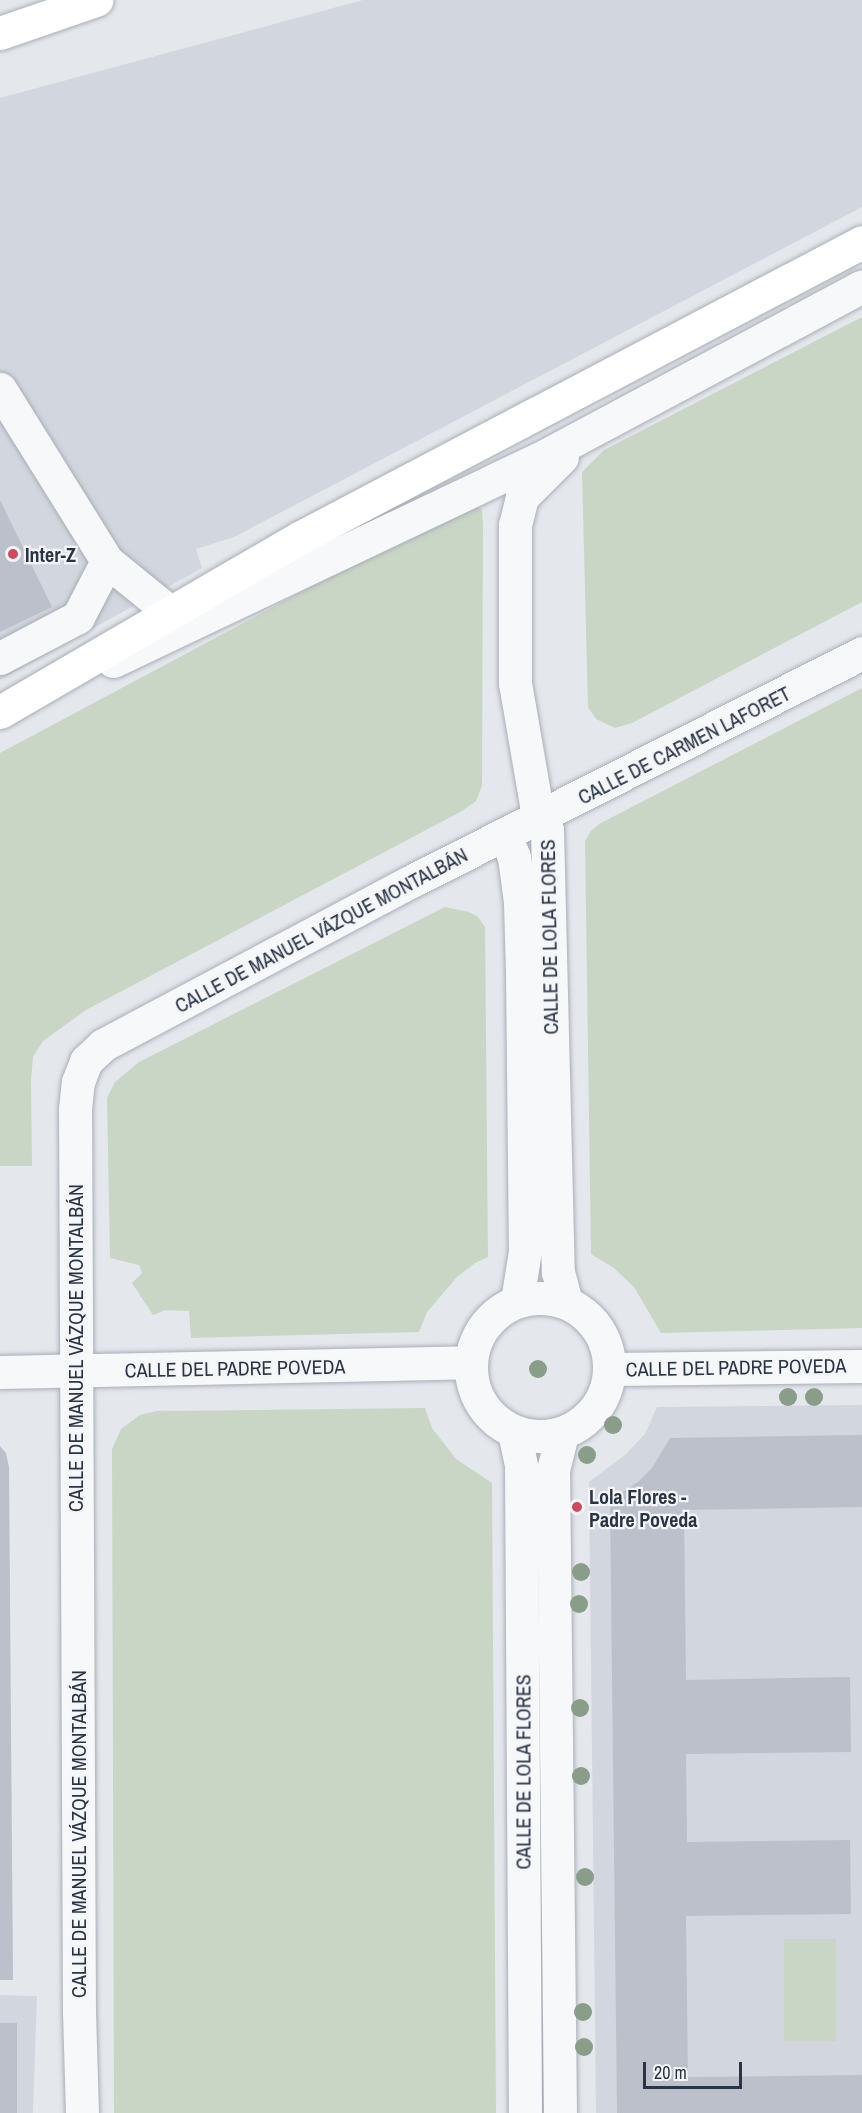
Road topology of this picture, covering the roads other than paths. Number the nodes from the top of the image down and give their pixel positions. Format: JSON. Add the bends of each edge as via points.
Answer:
{"nodes":[{"id":1,"x":96,"y":0,"type":"edge"},
{"id":2,"x":0,"y":33,"type":"edge"},
{"id":3,"x":862,"y":242,"type":"edge"},
{"id":4,"x":862,"y":286,"type":"edge"},
{"id":5,"x":0,"y":389,"type":"edge"},
{"id":6,"x":597,"y":428,"type":"junction"},
{"id":7,"x":107,"y":561,"type":"junction"},
{"id":8,"x":171,"y":613,"type":"junction"},
{"id":9,"x":862,"y":653,"type":"edge"},
{"id":10,"x":0,"y":657,"type":"edge"},
{"id":11,"x":0,"y":714,"type":"edge"},
{"id":12,"x":542,"y":817,"type":"junction"},
{"id":13,"x":505,"y":835,"type":"junction"},
{"id":14,"x":517,"y":1301,"type":"junction"},
{"id":15,"x":566,"y":1302,"type":"junction"},
{"id":16,"x":471,"y":1362,"type":"junction"},
{"id":17,"x":862,"y":1366,"type":"edge"},
{"id":18,"x":610,"y":1369,"type":"junction"},
{"id":19,"x":0,"y":1372,"type":"edge"},
{"id":20,"x":76,"y":1372,"type":"junction"},
{"id":21,"x":514,"y":1432,"type":"junction"},
{"id":22,"x":562,"y":1433,"type":"junction"},
{"id":23,"x":82,"y":2113,"type":"edge"},
{"id":24,"x":525,"y":2113,"type":"edge"},
{"id":25,"x":560,"y":2113,"type":"edge"}],
"edges":[{"from":1,"to":2,"type":"highway"},
{"from":3,"to":8,"type":"highway","via":[[299,538]]},
{"from":4,"to":6,"type":"street"},
{"from":5,"to":7,"type":"street"},
{"from":6,"to":11,"type":"street"},
{"from":6,"to":12,"type":"street","name":"CALLE DE LOLA FLORES","via":[[522,496],[515,525],[514,683],[536,805]]},
{"from":7,"to":8,"type":"street"},
{"from":7,"to":10,"type":"street","via":[[78,617]]},
{"from":8,"to":11,"type":"highway"},
{"from":9,"to":12,"type":"street","name":"CALLE DE CARMEN LAFORET"},
{"from":12,"to":13,"type":"street","name":"CALLE DE CARMEN LAFORET"},
{"from":12,"to":15,"type":"street","name":"CALLE DE LOLA FLORES","via":[[547,830],[558,1272]]},
{"from":13,"to":14,"type":"street","name":"CALLE DE LOLA FLORES","via":[[514,858],[520,902],[522,972],[525,1251]]},
{"from":13,"to":20,"type":"street","name":"CALLE DE MANUEL VÁZQUE MONTALBÁN","via":[[103,1045],[86,1061],[78,1082],[75,1109]]},
{"from":14,"to":15,"type":"street","via":[[550,1298]]},
{"from":14,"to":16,"type":"street","via":[[484,1325]]},
{"from":15,"to":18,"type":"street","via":[[584,1313],[598,1329],[607,1348]]},
{"from":16,"to":20,"type":"street","name":"CALLE DEL PADRE POVEDA"},
{"from":16,"to":21,"type":"street","via":[[476,1396],[492,1417]]},
{"from":17,"to":18,"type":"street","name":"CALLE DEL PADRE POVEDA"},
{"from":18,"to":22,"type":"street","via":[[607,1386],[591,1415]]},
{"from":19,"to":20,"type":"street","name":"CALLE DEL PADRE POVEDA"},
{"from":20,"to":23,"type":"street","name":"CALLE DE MANUEL VÁZQUE MONTALBÁN"},
{"from":21,"to":22,"type":"street","via":[[546,1436]]},
{"from":21,"to":24,"type":"street","name":"CALLE DE LOLA FLORES","via":[[521,1466]]},
{"from":22,"to":25,"type":"street","name":"CALLE DE LOLA FLORES","via":[[553,1470]]}]}
